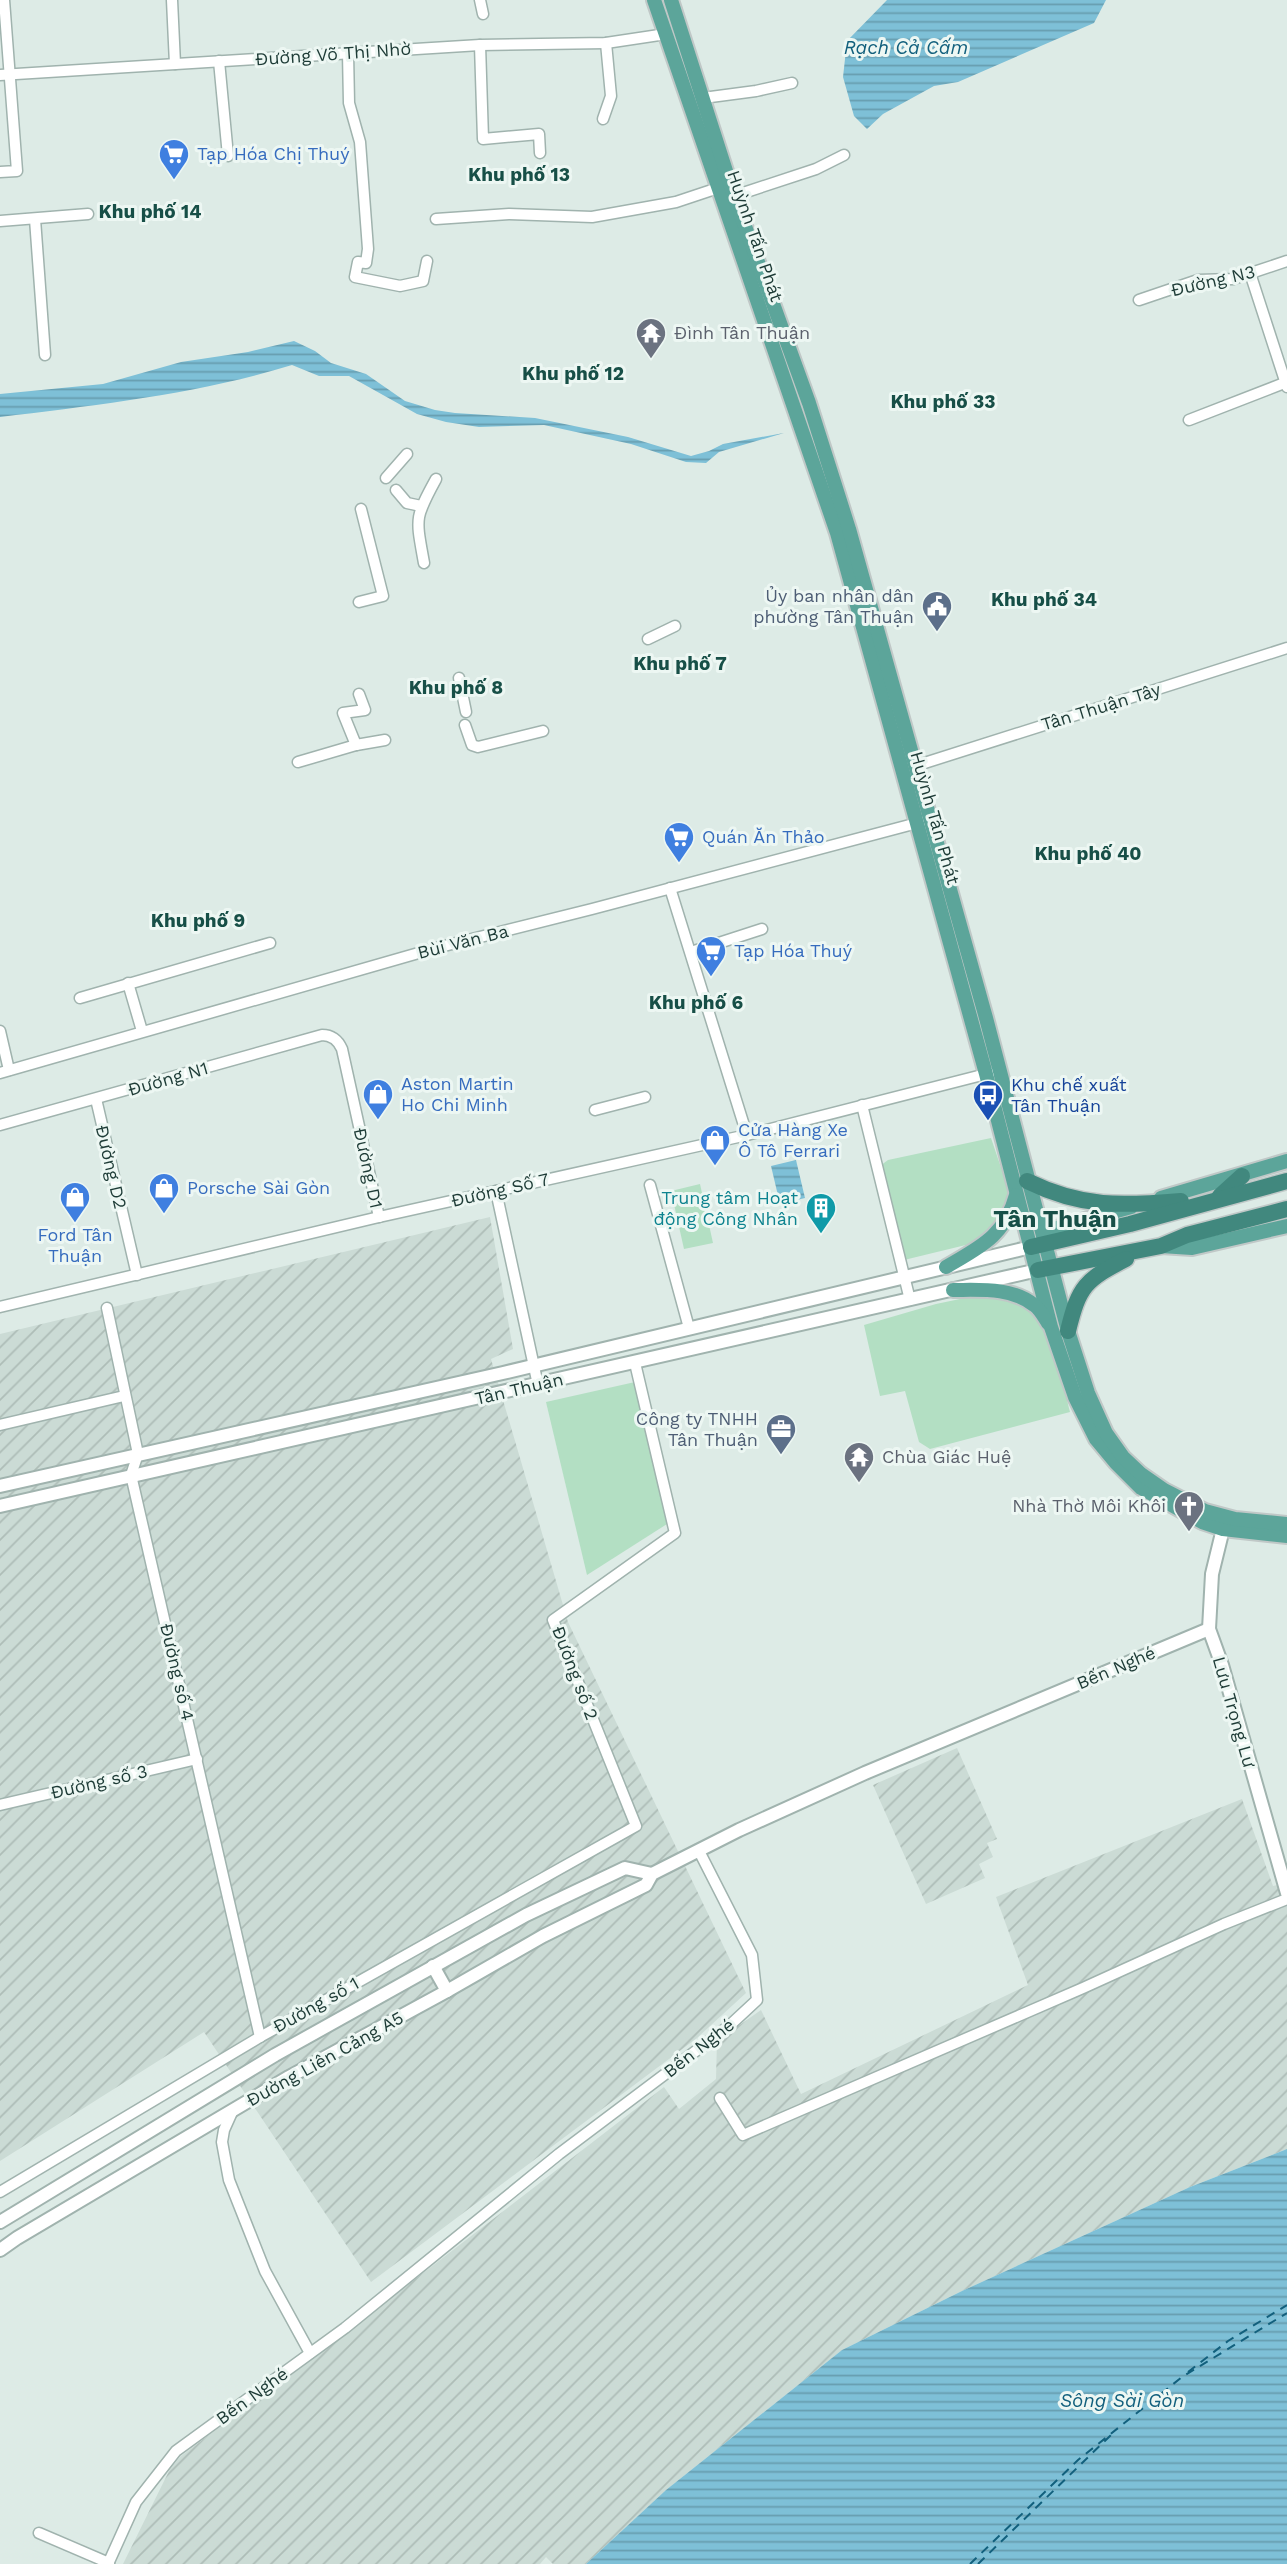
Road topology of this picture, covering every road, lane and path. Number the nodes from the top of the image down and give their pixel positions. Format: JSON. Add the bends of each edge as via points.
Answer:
{"nodes":[{"id":1,"x":4,"y":0,"type":"edge"},
{"id":2,"x":172,"y":0,"type":"edge"},
{"id":3,"x":480,"y":0,"type":"edge"},
{"id":4,"x":654,"y":0,"type":"edge"},
{"id":5,"x":671,"y":0,"type":"edge"},
{"id":6,"x":483,"y":14,"type":"dead end"},
{"id":7,"x":681,"y":29,"type":"junction"},
{"id":8,"x":666,"y":33,"type":"junction"},
{"id":9,"x":607,"y":43,"type":"junction"},
{"id":10,"x":480,"y":45,"type":"junction"},
{"id":11,"x":348,"y":53,"type":"junction"},
{"id":12,"x":219,"y":61,"type":"junction"},
{"id":13,"x":175,"y":64,"type":"junction"},
{"id":14,"x":5,"y":74,"type":"edge"},
{"id":15,"x":792,"y":82,"type":"dead end"},
{"id":16,"x":704,"y":98,"type":"junction"},
{"id":17,"x":603,"y":119,"type":"dead end"},
{"id":18,"x":540,"y":153,"type":"dead end"},
{"id":19,"x":844,"y":155,"type":"dead end"},
{"id":20,"x":228,"y":156,"type":"dead end"},
{"id":21,"x":0,"y":172,"type":"edge"},
{"id":22,"x":718,"y":188,"type":"junction"},
{"id":23,"x":734,"y":196,"type":"junction"},
{"id":24,"x":88,"y":214,"type":"dead end"},
{"id":25,"x":35,"y":219,"type":"junction"},
{"id":26,"x":436,"y":219,"type":"dead end"},
{"id":27,"x":0,"y":222,"type":"edge"},
{"id":28,"x":427,"y":261,"type":"dead end"},
{"id":29,"x":1287,"y":261,"type":"edge"},
{"id":30,"x":1250,"y":273,"type":"junction"},
{"id":31,"x":1139,"y":300,"type":"dead end"},
{"id":32,"x":774,"y":305,"type":"junction"},
{"id":33,"x":760,"y":310,"type":"junction"},
{"id":34,"x":45,"y":355,"type":"dead end"},
{"id":35,"x":1287,"y":384,"type":"edge"},
{"id":36,"x":1189,"y":420,"type":"dead end"},
{"id":37,"x":407,"y":454,"type":"dead end"},
{"id":38,"x":386,"y":478,"type":"dead end"},
{"id":39,"x":436,"y":479,"type":"dead end"},
{"id":40,"x":396,"y":490,"type":"dead end"},
{"id":41,"x":421,"y":506,"type":"junction"},
{"id":42,"x":361,"y":509,"type":"dead end"},
{"id":43,"x":843,"y":531,"type":"junction"},
{"id":44,"x":424,"y":562,"type":"dead end"},
{"id":45,"x":359,"y":602,"type":"dead end"},
{"id":46,"x":675,"y":626,"type":"dead end"},
{"id":47,"x":648,"y":639,"type":"dead end"},
{"id":48,"x":1287,"y":648,"type":"edge"},
{"id":49,"x":459,"y":678,"type":"dead end"},
{"id":50,"x":359,"y":694,"type":"dead end"},
{"id":51,"x":466,"y":712,"type":"dead end"},
{"id":52,"x":466,"y":725,"type":"dead end"},
{"id":53,"x":543,"y":731,"type":"dead end"},
{"id":54,"x":385,"y":740,"type":"dead end"},
{"id":55,"x":356,"y":745,"type":"junction"},
{"id":56,"x":298,"y":762,"type":"dead end"},
{"id":57,"x":915,"y":766,"type":"junction"},
{"id":58,"x":923,"y":822,"type":"junction"},
{"id":59,"x":670,"y":888,"type":"junction"},
{"id":60,"x":762,"y":929,"type":"dead end"},
{"id":61,"x":270,"y":943,"type":"dead end"},
{"id":62,"x":691,"y":952,"type":"junction"},
{"id":63,"x":128,"y":983,"type":"junction"},
{"id":64,"x":80,"y":998,"type":"dead end"},
{"id":65,"x":0,"y":1031,"type":"edge"},
{"id":66,"x":142,"y":1031,"type":"junction"},
{"id":67,"x":335,"y":1039,"type":"joint"},
{"id":68,"x":4,"y":1072,"type":"edge"},
{"id":69,"x":993,"y":1073,"type":"junction"},
{"id":70,"x":645,"y":1097,"type":"dead end"},
{"id":71,"x":96,"y":1099,"type":"junction"},
{"id":72,"x":862,"y":1105,"type":"junction"},
{"id":73,"x":595,"y":1110,"type":"dead end"},
{"id":74,"x":0,"y":1125,"type":"edge"},
{"id":75,"x":747,"y":1135,"type":"junction"},
{"id":76,"x":1287,"y":1161,"type":"edge"},
{"id":77,"x":1241,"y":1176,"type":"junction"},
{"id":78,"x":1287,"y":1181,"type":"edge"},
{"id":79,"x":650,"y":1185,"type":"dead end"},
{"id":80,"x":1022,"y":1187,"type":"junction"},
{"id":81,"x":496,"y":1191,"type":"junction"},
{"id":82,"x":1218,"y":1198,"type":"junction"},
{"id":83,"x":1140,"y":1205,"type":"junction"},
{"id":84,"x":1287,"y":1209,"type":"edge"},
{"id":85,"x":379,"y":1217,"type":"junction"},
{"id":86,"x":1287,"y":1226,"type":"edge"},
{"id":87,"x":1040,"y":1241,"type":"junction"},
{"id":88,"x":1161,"y":1246,"type":"junction"},
{"id":89,"x":1142,"y":1250,"type":"junction"},
{"id":90,"x":946,"y":1267,"type":"junction"},
{"id":91,"x":1045,"y":1269,"type":"junction"},
{"id":92,"x":136,"y":1275,"type":"junction"},
{"id":93,"x":904,"y":1277,"type":"junction"},
{"id":94,"x":953,"y":1290,"type":"junction"},
{"id":95,"x":910,"y":1300,"type":"junction"},
{"id":96,"x":0,"y":1307,"type":"edge"},
{"id":97,"x":107,"y":1308,"type":"dead end"},
{"id":98,"x":1051,"y":1327,"type":"junction"},
{"id":99,"x":690,"y":1328,"type":"junction"},
{"id":100,"x":1068,"y":1331,"type":"junction"},
{"id":101,"x":612,"y":1347,"type":"junction"},
{"id":102,"x":635,"y":1363,"type":"junction"},
{"id":103,"x":532,"y":1366,"type":"junction"},
{"id":104,"x":616,"y":1367,"type":"junction"},
{"id":105,"x":538,"y":1385,"type":"junction"},
{"id":106,"x":124,"y":1396,"type":"junction"},
{"id":107,"x":0,"y":1425,"type":"edge"},
{"id":108,"x":138,"y":1454,"type":"junction"},
{"id":109,"x":131,"y":1475,"type":"junction"},
{"id":110,"x":0,"y":1486,"type":"edge"},
{"id":111,"x":0,"y":1506,"type":"edge"},
{"id":112,"x":1225,"y":1523,"type":"junction"},
{"id":113,"x":1287,"y":1524,"type":"edge"},
{"id":114,"x":1263,"y":1528,"type":"junction"},
{"id":115,"x":1287,"y":1535,"type":"edge"},
{"id":116,"x":1209,"y":1629,"type":"junction"},
{"id":117,"x":197,"y":1759,"type":"junction"},
{"id":118,"x":0,"y":1805,"type":"edge"},
{"id":119,"x":636,"y":1826,"type":"joint"},
{"id":120,"x":699,"y":1851,"type":"junction"},
{"id":121,"x":652,"y":1874,"type":"junction"},
{"id":122,"x":1287,"y":1893,"type":"edge"},
{"id":123,"x":1287,"y":1899,"type":"edge"},
{"id":124,"x":433,"y":1966,"type":"junction"},
{"id":125,"x":447,"y":1991,"type":"junction"},
{"id":126,"x":260,"y":2037,"type":"junction"},
{"id":127,"x":275,"y":2055,"type":"junction"},
{"id":128,"x":289,"y":2077,"type":"junction"},
{"id":129,"x":720,"y":2098,"type":"dead end"},
{"id":130,"x":233,"y":2110,"type":"junction"},
{"id":131,"x":0,"y":2192,"type":"edge"},
{"id":132,"x":0,"y":2222,"type":"edge"},
{"id":133,"x":0,"y":2250,"type":"edge"},
{"id":134,"x":310,"y":2353,"type":"junction"},
{"id":135,"x":39,"y":2533,"type":"dead end"},
{"id":136,"x":108,"y":2563,"type":"edge"}],
"edges":[{"from":1,"to":14,"type":"street"},
{"from":2,"to":13,"type":"street"},
{"from":3,"to":6,"type":"street"},
{"from":4,"to":8,"type":"main road","name":"Huỳnh Tấn Phát"},
{"from":5,"to":7,"type":"main road","name":"Huỳnh Tấn Phát"},
{"from":7,"to":8,"type":"main road"},
{"from":7,"to":16,"type":"main road","name":"Huỳnh Tấn Phát"},
{"from":8,"to":9,"type":"street","name":"Đường Võ Thị Nhờ"},
{"from":8,"to":22,"type":"main road","name":"Huỳnh Tấn Phát"},
{"from":9,"to":10,"type":"street","name":"Đường Võ Thị Nhờ"},
{"from":9,"to":17,"type":"street","via":[[611,96]]},
{"from":10,"to":11,"type":"street","name":"Đường Võ Thị Nhờ"},
{"from":10,"to":18,"type":"street","via":[[483,139],[539,134]]},
{"from":11,"to":12,"type":"street","name":"Đường Võ Thị Nhờ"},
{"from":11,"to":28,"type":"street","via":[[349,103],[360,142],[368,249],[366,263],[358,262],[355,277],[400,286],[423,281]]},
{"from":12,"to":13,"type":"street","name":"Đường Võ Thị Nhờ"},
{"from":12,"to":20,"type":"street"},
{"from":13,"to":14,"type":"street","name":"Đường Võ Thị Nhờ"},
{"from":14,"to":21,"type":"street","via":[[17,171]]},
{"from":15,"to":16,"type":"street"},
{"from":16,"to":23,"type":"main road","name":"Huỳnh Tấn Phát"},
{"from":19,"to":23,"type":"street"},
{"from":22,"to":26,"type":"street","via":[[676,202],[592,217],[509,214]]},
{"from":22,"to":33,"type":"main road","name":"Huỳnh Tấn Phát"},
{"from":23,"to":32,"type":"main road","name":"Huỳnh Tấn Phát"},
{"from":24,"to":25,"type":"street"},
{"from":25,"to":27,"type":"street"},
{"from":25,"to":34,"type":"street"},
{"from":29,"to":30,"type":"street","name":"Đường N3"},
{"from":30,"to":31,"type":"street","name":"Đường N3","via":[[1198,281]]},
{"from":30,"to":35,"type":"street"},
{"from":32,"to":33,"type":"main road"},
{"from":32,"to":43,"type":"main road","name":"Huỳnh Tấn Phát","via":[[809,404]]},
{"from":33,"to":43,"type":"main road","name":"Huỳnh Tấn Phát"},
{"from":35,"to":36,"type":"street"},
{"from":37,"to":38,"type":"street"},
{"from":39,"to":41,"type":"street"},
{"from":40,"to":41,"type":"street","via":[[407,503]]},
{"from":41,"to":44,"type":"street","via":[[417,520]]},
{"from":42,"to":45,"type":"street","via":[[383,596]]},
{"from":43,"to":57,"type":"main road","name":"Huỳnh Tấn Phát"},
{"from":43,"to":58,"type":"main road","name":"Huỳnh Tấn Phát"},
{"from":46,"to":47,"type":"street"},
{"from":48,"to":57,"type":"street","name":"Tân Thuận Tây"},
{"from":49,"to":51,"type":"street"},
{"from":50,"to":55,"type":"street","via":[[365,710],[343,713]]},
{"from":52,"to":53,"type":"street","via":[[472,745],[478,747]]},
{"from":54,"to":55,"type":"street"},
{"from":55,"to":56,"type":"street"},
{"from":57,"to":58,"type":"main road","name":"Huỳnh Tấn Phát"},
{"from":58,"to":59,"type":"street","name":"Bùi Văn Ba"},
{"from":58,"to":69,"type":"main road","name":"Huỳnh Tấn Phát"},
{"from":59,"to":62,"type":"street"},
{"from":59,"to":66,"type":"street","name":"Bùi Văn Ba"},
{"from":60,"to":62,"type":"street"},
{"from":61,"to":63,"type":"street"},
{"from":62,"to":75,"type":"street"},
{"from":63,"to":64,"type":"street"},
{"from":63,"to":66,"type":"street"},
{"from":65,"to":68,"type":"street"},
{"from":66,"to":68,"type":"street","name":"Bùi Văn Ba"},
{"from":67,"to":71,"type":"street","name":"Đường N1","via":[[322,1035]]},
{"from":67,"to":85,"type":"street","name":"Đường D1","via":[[342,1049]]},
{"from":69,"to":72,"type":"street","name":"Đường Số 7"},
{"from":69,"to":80,"type":"main road","name":"Huỳnh Tấn Phát"},
{"from":70,"to":73,"type":"street"},
{"from":71,"to":74,"type":"street","name":"Đường N1"},
{"from":71,"to":92,"type":"street","name":"Đường D2"},
{"from":72,"to":75,"type":"street","name":"Đường Số 7"},
{"from":72,"to":93,"type":"street"},
{"from":75,"to":81,"type":"street","name":"Đường Số 7"},
{"from":76,"to":77,"type":"main road"},
{"from":77,"to":82,"type":"highway"},
{"from":77,"to":83,"type":"main road"},
{"from":78,"to":82,"type":"highway"},
{"from":79,"to":99,"type":"street"},
{"from":80,"to":83,"type":"highway","via":[[1080,1201]]},
{"from":80,"to":87,"type":"main road","name":"Huỳnh Tấn Phát"},
{"from":80,"to":90,"type":"main road","via":[[1000,1231]]},
{"from":81,"to":85,"type":"street","name":"Đường Số 7"},
{"from":81,"to":103,"type":"street"},
{"from":82,"to":83,"type":"highway"},
{"from":82,"to":87,"type":"highway"},
{"from":83,"to":87,"type":"main road"},
{"from":84,"to":88,"type":"highway"},
{"from":85,"to":92,"type":"street","name":"Đường Số 7"},
{"from":86,"to":88,"type":"main road","via":[[1192,1248]]},
{"from":87,"to":90,"type":"street","name":"Tân Thuận"},
{"from":87,"to":91,"type":"main road","name":"Huỳnh Tấn Phát"},
{"from":88,"to":89,"type":"highway"},
{"from":89,"to":91,"type":"highway"},
{"from":89,"to":100,"type":"highway","via":[[1094,1276],[1076,1300]]},
{"from":90,"to":93,"type":"street","name":"Tân Thuận"},
{"from":91,"to":94,"type":"street","name":"Tân Thuận"},
{"from":91,"to":98,"type":"main road","name":"Huỳnh Tấn Phát"},
{"from":91,"to":100,"type":"main road","name":"Huỳnh Tấn Phát"},
{"from":92,"to":96,"type":"street","name":"Đường Số 7"},
{"from":93,"to":95,"type":"street"},
{"from":93,"to":99,"type":"street","name":"Tân Thuận"},
{"from":94,"to":95,"type":"street","name":"Tân Thuận"},
{"from":94,"to":98,"type":"main road","via":[[1018,1295],[1035,1305]]},
{"from":95,"to":102,"type":"street","name":"Tân Thuận"},
{"from":97,"to":106,"type":"street"},
{"from":98,"to":112,"type":"main road","name":"Huỳnh Tấn Phát","via":[[1082,1414],[1116,1464],[1141,1488],[1202,1522]]},
{"from":99,"to":101,"type":"street","name":"Tân Thuận"},
{"from":100,"to":112,"type":"main road","name":"Huỳnh Tấn Phát","via":[[1088,1393],[1123,1457],[1164,1490]]},
{"from":101,"to":103,"type":"street","name":"Tân Thuận"},
{"from":101,"to":104,"type":"street"},
{"from":102,"to":104,"type":"street","name":"Tân Thuận"},
{"from":102,"to":119,"type":"street","name":"Đường số 2","via":[[675,1533],[553,1620]]},
{"from":103,"to":105,"type":"street"},
{"from":103,"to":108,"type":"street","name":"Tân Thuận"},
{"from":104,"to":105,"type":"street","name":"Tân Thuận"},
{"from":105,"to":109,"type":"street","name":"Tân Thuận"},
{"from":106,"to":107,"type":"street"},
{"from":106,"to":108,"type":"street"},
{"from":108,"to":109,"type":"street"},
{"from":108,"to":110,"type":"street","name":"Tân Thuận"},
{"from":109,"to":111,"type":"street","name":"Tân Thuận"},
{"from":109,"to":117,"type":"street","name":"Đường số 4"},
{"from":112,"to":114,"type":"main road","name":"Huỳnh Tấn Phát"},
{"from":112,"to":116,"type":"street","name":"Lưu Trọng Lư","via":[[1212,1574]]},
{"from":113,"to":114,"type":"main road","name":"Huỳnh Tấn Phát"},
{"from":114,"to":115,"type":"main road","name":"Huỳnh Tấn Phát"},
{"from":116,"to":120,"type":"street","name":"Bến Nghé","via":[[935,1742]]},
{"from":116,"to":122,"type":"street","name":"Lưu Trọng Lư"},
{"from":117,"to":118,"type":"street","name":"Đường số 3"},
{"from":117,"to":126,"type":"street","name":"Đường số 4"},
{"from":119,"to":126,"type":"street","name":"Đường số 1"},
{"from":120,"to":121,"type":"street","name":"Đường Liên Cảng A5"},
{"from":120,"to":134,"type":"street","name":"Bến Nghé","via":[[752,1955],[757,2000]]},
{"from":121,"to":124,"type":"street","name":"Đường Liên Cảng A5","via":[[625,1868]]},
{"from":121,"to":125,"type":"street","name":"Đường Liên Cảng A5","via":[[646,1885]]},
{"from":123,"to":129,"type":"street","via":[[743,2135]]},
{"from":124,"to":125,"type":"street"},
{"from":124,"to":127,"type":"street","name":"Đường Liên Cảng A5"},
{"from":125,"to":128,"type":"street","name":"Đường Liên Cảng A5"},
{"from":126,"to":131,"type":"street","name":"Đường số 1"},
{"from":127,"to":128,"type":"street"},
{"from":127,"to":132,"type":"street","name":"Đường Liên Cảng A5"},
{"from":128,"to":130,"type":"street","name":"Đường Liên Cảng A5"},
{"from":130,"to":133,"type":"street","name":"Đường Liên Cảng A5"},
{"from":130,"to":134,"type":"street","via":[[222,2142],[229,2180],[265,2271]]},
{"from":134,"to":136,"type":"street","name":"Bến Nghé","via":[[176,2451],[136,2502]]},
{"from":135,"to":136,"type":"street"}]}
